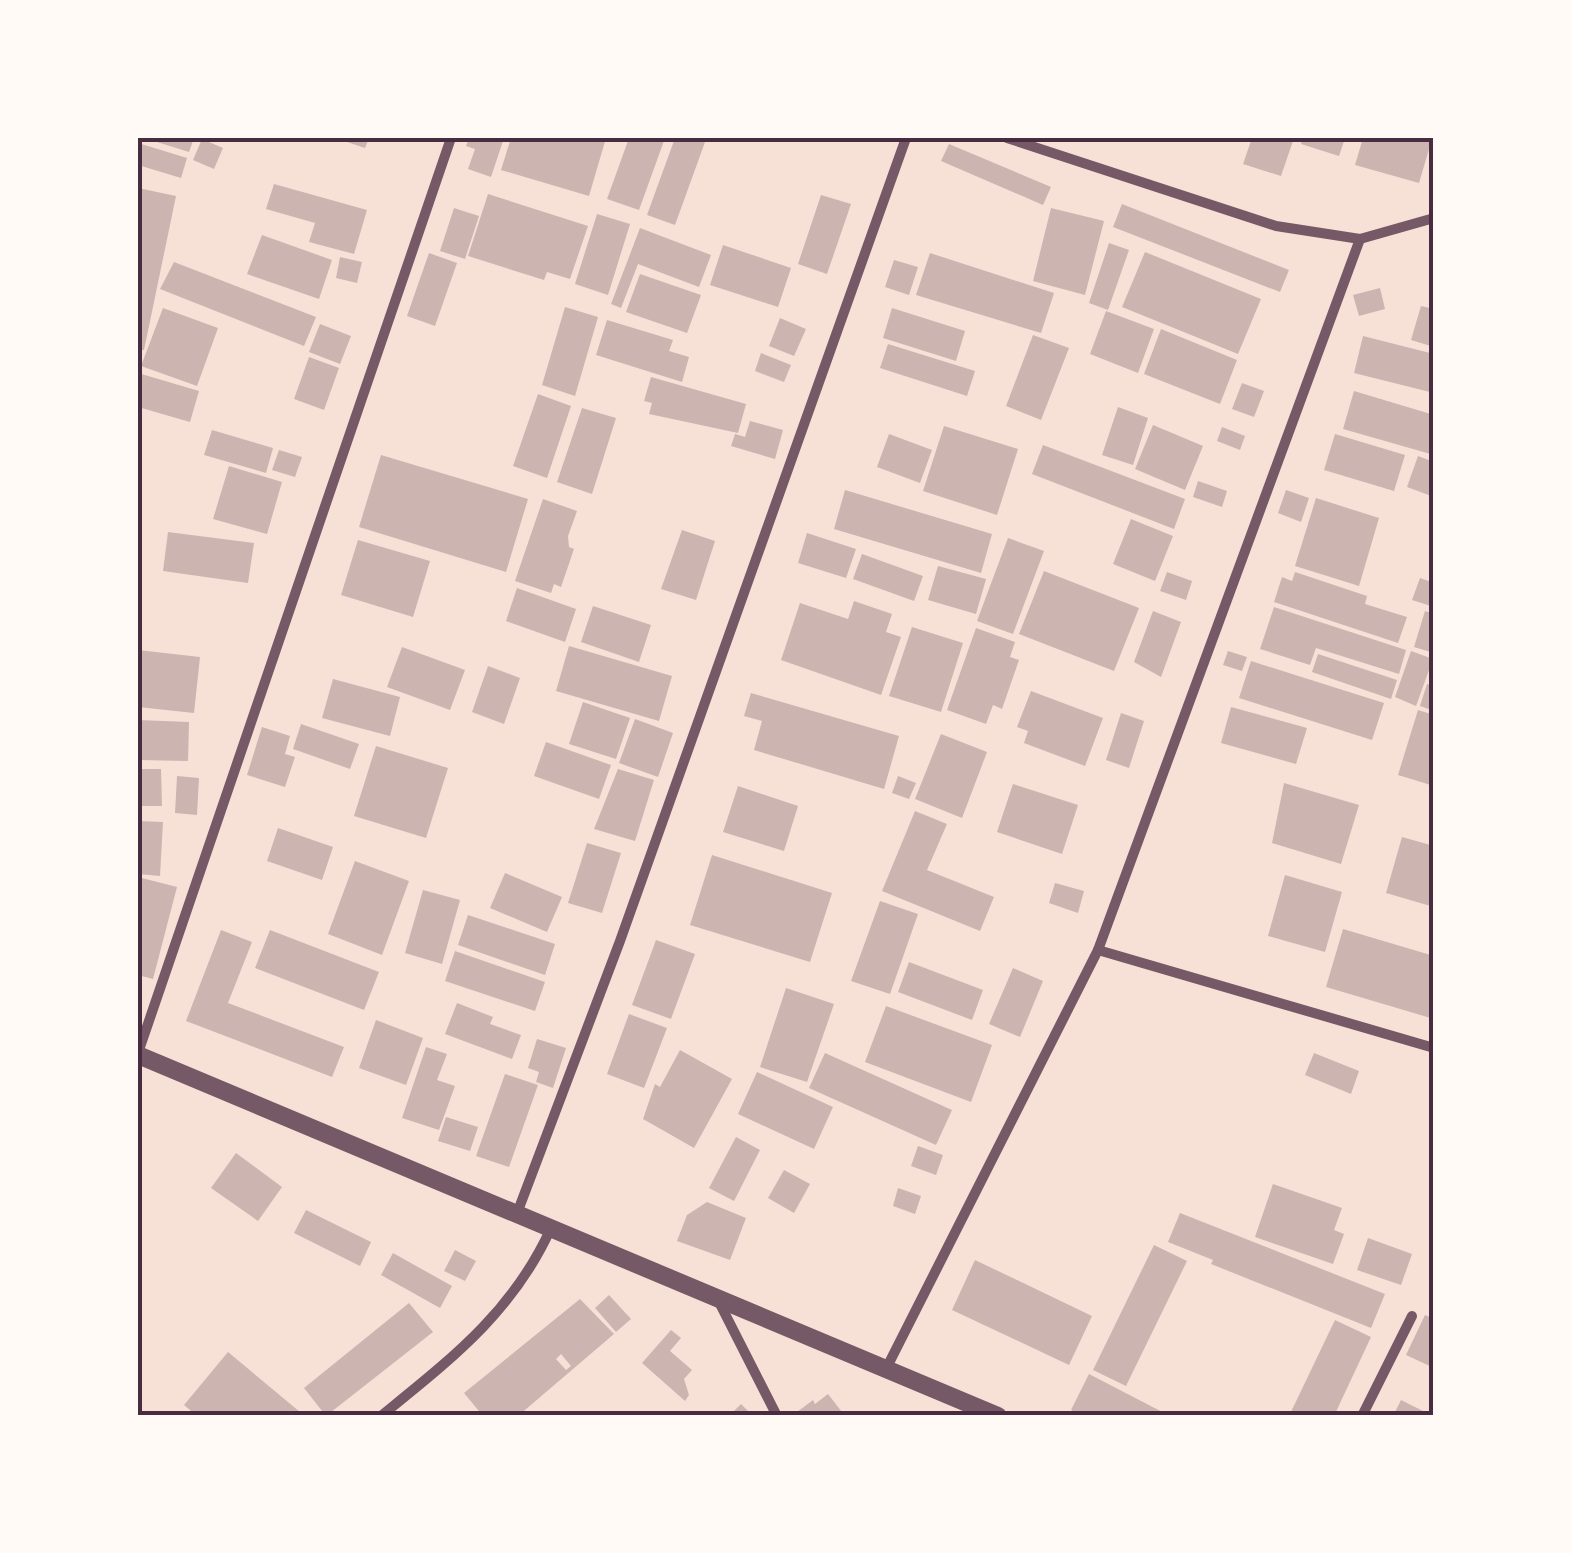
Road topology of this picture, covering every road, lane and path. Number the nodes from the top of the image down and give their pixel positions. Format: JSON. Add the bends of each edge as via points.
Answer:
{"nodes":[{"id":1,"x":452,"y":138,"type":"edge"},
{"id":2,"x":906,"y":138,"type":"edge"},
{"id":3,"x":1007,"y":138,"type":"edge"},
{"id":4,"x":1434,"y":218,"type":"edge"},
{"id":5,"x":1360,"y":239,"type":"junction"},
{"id":6,"x":1098,"y":950,"type":"junction"},
{"id":7,"x":1434,"y":1048,"type":"edge"},
{"id":8,"x":138,"y":1054,"type":"edge"},
{"id":9,"x":516,"y":1216,"type":"junction"},
{"id":10,"x":551,"y":1228,"type":"junction"},
{"id":11,"x":717,"y":1300,"type":"junction"},
{"id":12,"x":1412,"y":1316,"type":"dead end"},
{"id":13,"x":887,"y":1367,"type":"junction"},
{"id":14,"x":380,"y":1416,"type":"edge"},
{"id":15,"x":778,"y":1416,"type":"edge"},
{"id":16,"x":998,"y":1416,"type":"edge"},
{"id":17,"x":1362,"y":1416,"type":"edge"}],
"edges":[{"from":1,"to":8,"type":"street"},
{"from":2,"to":9,"type":"street"},
{"from":3,"to":5,"type":"street","via":[[1276,226]]},
{"from":4,"to":5,"type":"street"},
{"from":5,"to":6,"type":"street"},
{"from":6,"to":7,"type":"street"},
{"from":6,"to":13,"type":"street"},
{"from":8,"to":9,"type":"street"},
{"from":9,"to":10,"type":"street"},
{"from":10,"to":11,"type":"street"},
{"from":10,"to":14,"type":"street","via":[[512,1300]]},
{"from":11,"to":13,"type":"street"},
{"from":11,"to":15,"type":"street"},
{"from":12,"to":17,"type":"street"},
{"from":13,"to":16,"type":"street"}]}
